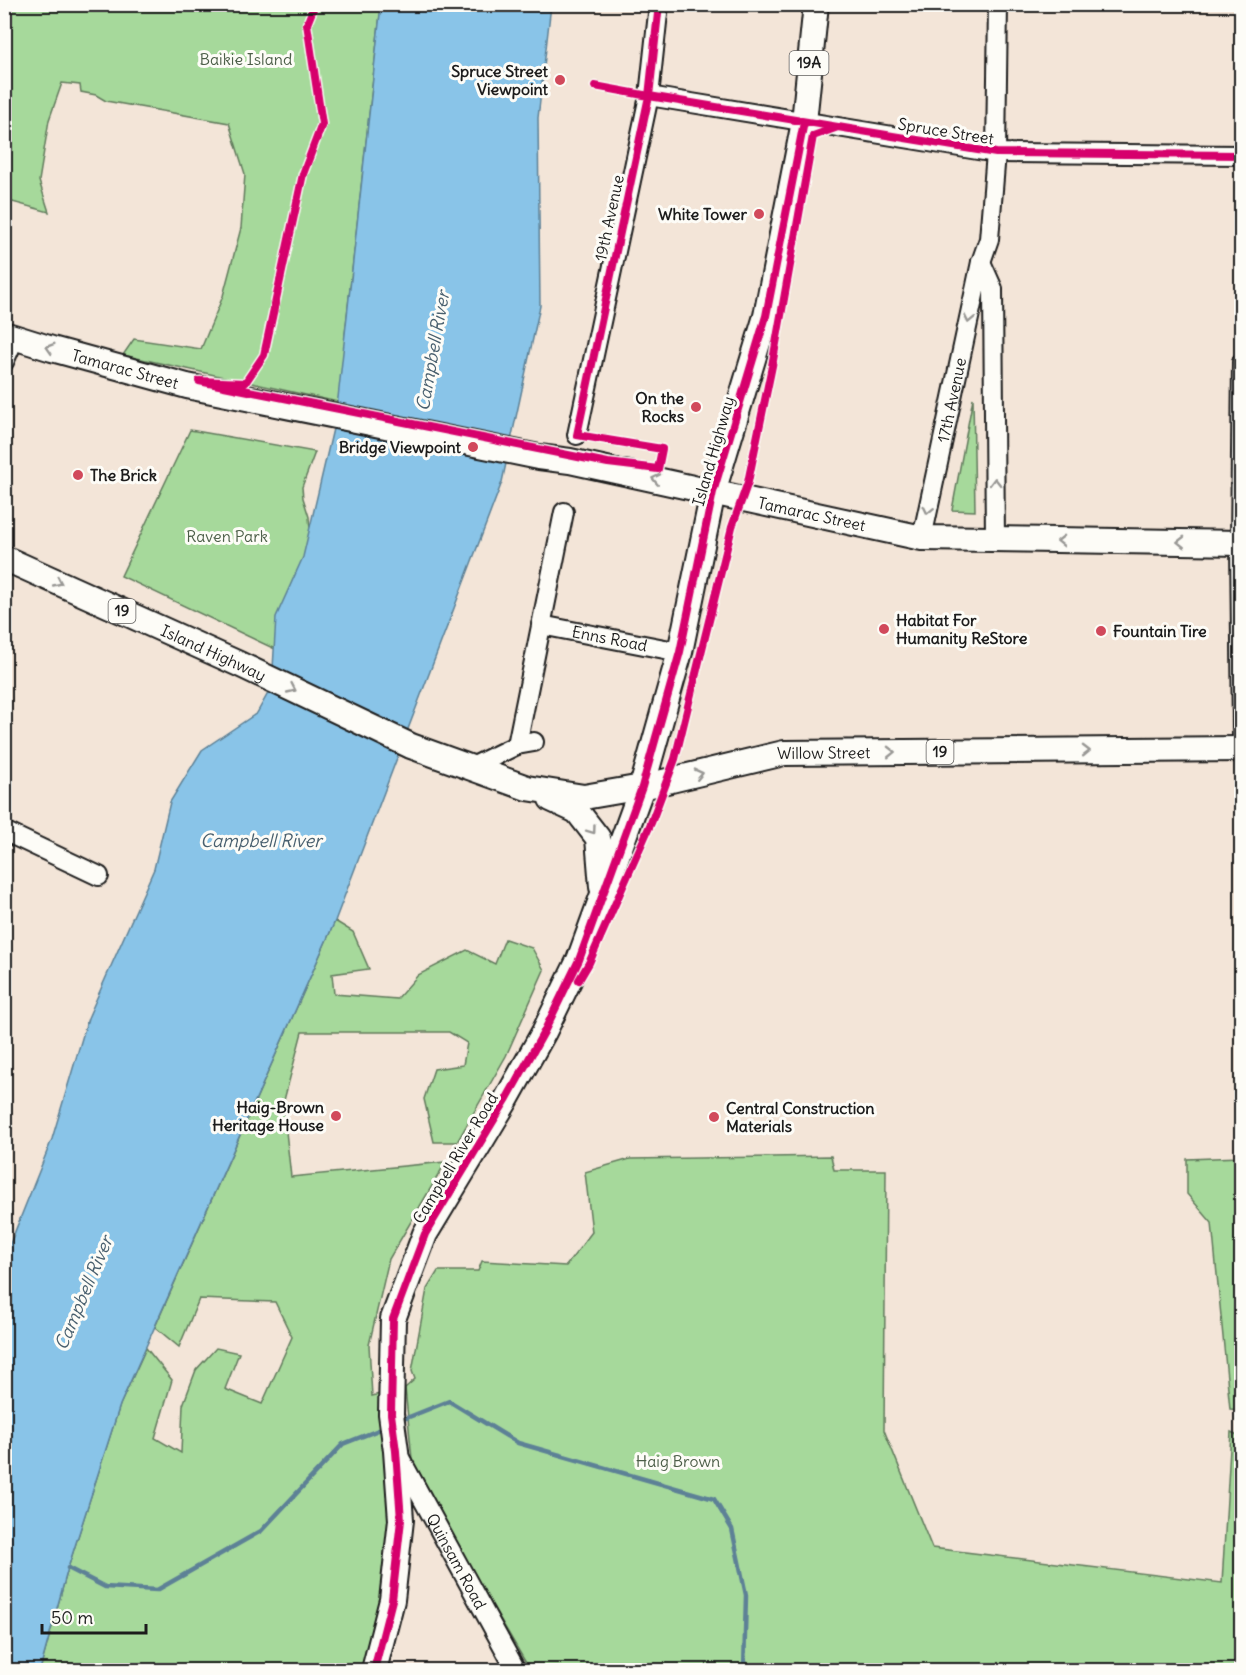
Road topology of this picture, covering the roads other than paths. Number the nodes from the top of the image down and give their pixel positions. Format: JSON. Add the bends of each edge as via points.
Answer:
{"nodes":[{"id":1,"x":658,"y":4,"type":"edge"},
{"id":2,"x":816,"y":4,"type":"edge"},
{"id":3,"x":998,"y":4,"type":"edge"},
{"id":4,"x":648,"y":96,"type":"junction"},
{"id":5,"x":804,"y":122,"type":"junction"},
{"id":6,"x":996,"y":153,"type":"junction"},
{"id":7,"x":1242,"y":155,"type":"edge"},
{"id":8,"x":981,"y":262,"type":"junction"},
{"id":9,"x":10,"y":336,"type":"edge"},
{"id":10,"x":4,"y":362,"type":"edge"},
{"id":11,"x":1242,"y":362,"type":"edge"},
{"id":12,"x":577,"y":435,"type":"dead end"},
{"id":13,"x":713,"y":492,"type":"junction"},
{"id":14,"x":564,"y":512,"type":"dead end"},
{"id":15,"x":922,"y":538,"type":"junction"},
{"id":16,"x":995,"y":540,"type":"junction"},
{"id":17,"x":1241,"y":543,"type":"edge"},
{"id":18,"x":4,"y":558,"type":"edge"},
{"id":19,"x":541,"y":625,"type":"junction"},
{"id":20,"x":680,"y":652,"type":"junction"},
{"id":21,"x":1242,"y":737,"type":"edge"},
{"id":22,"x":420,"y":749,"type":"joint"},
{"id":23,"x":1242,"y":749,"type":"edge"},
{"id":24,"x":470,"y":768,"type":"junction"},
{"id":25,"x":642,"y":787,"type":"junction"},
{"id":26,"x":527,"y":788,"type":"junction"},
{"id":27,"x":4,"y":831,"type":"edge"},
{"id":28,"x":99,"y":876,"type":"dead end"},
{"id":29,"x":603,"y":894,"type":"junction"},
{"id":30,"x":396,"y":1451,"type":"junction"},
{"id":31,"x":374,"y":1671,"type":"edge"},
{"id":32,"x":516,"y":1671,"type":"edge"}],
"edges":[{"from":1,"to":4,"type":"street","name":"19th Avenue"},
{"from":2,"to":5,"type":"main road","name":"Island Highway","number":"19A"},
{"from":3,"to":6,"type":"street","name":"17th Avenue"},
{"from":4,"to":5,"type":"street","name":"Spruce Street"},
{"from":4,"to":12,"type":"street","name":"19th Avenue"},
{"from":5,"to":6,"type":"street","name":"Spruce Street"},
{"from":5,"to":13,"type":"main road","name":"Island Highway","number":"19A","via":[[766,316]]},
{"from":6,"to":7,"type":"street","name":"Spruce Street"},
{"from":6,"to":8,"type":"street","name":"17th Avenue","via":[[989,239]]},
{"from":8,"to":15,"type":"street","name":"17th Avenue","one_way":true},
{"from":16,"to":8,"type":"street","name":"17th Avenue","one_way":true,"via":[[993,289]]},
{"from":9,"to":10,"type":"street"},
{"from":13,"to":9,"type":"main road","name":"Tamarac Street","one_way":true,"via":[[187,386]]},
{"from":11,"to":17,"type":"street"},
{"from":13,"to":15,"type":"main road","name":"Tamarac Street"},
{"from":13,"to":20,"type":"main road","name":"Island Highway","number":"19A"},
{"from":14,"to":19,"type":"street"},
{"from":15,"to":16,"type":"main road","name":"Tamarac Street"},
{"from":17,"to":16,"type":"main road","name":"Tamarac Street","one_way":true},
{"from":17,"to":21,"type":"street"},
{"from":18,"to":22,"type":"main road","name":"Island Highway","number":"19","one_way":true},
{"from":19,"to":20,"type":"street","name":"Enns Road"},
{"from":19,"to":24,"type":"street","via":[[525,744]]},
{"from":20,"to":25,"type":"main road","name":"Island Highway","number":"19A"},
{"from":22,"to":24,"type":"main road","name":"Willow Street","number":"19"},
{"from":25,"to":23,"type":"main road","name":"Willow Street","number":"19","one_way":true,"via":[[784,753]]},
{"from":24,"to":26,"type":"main road","name":"Willow Street","number":"19"},
{"from":25,"to":26,"type":"main road","name":"Willow Street","number":"19","via":[[584,797]]},
{"from":25,"to":29,"type":"main road","name":"Campbell River Road"},
{"from":26,"to":29,"type":"main road","one_way":true,"via":[[577,811],[598,838]]},
{"from":27,"to":28,"type":"street"},
{"from":29,"to":30,"type":"main road","name":"Campbell River Road","via":[[579,960],[544,1032],[425,1233],[397,1308],[393,1319],[392,1414]]},
{"from":30,"to":31,"type":"main road","name":"Campbell River Road","via":[[401,1520],[392,1600]]},
{"from":30,"to":32,"type":"street","name":"Quinsam Road"}]}
